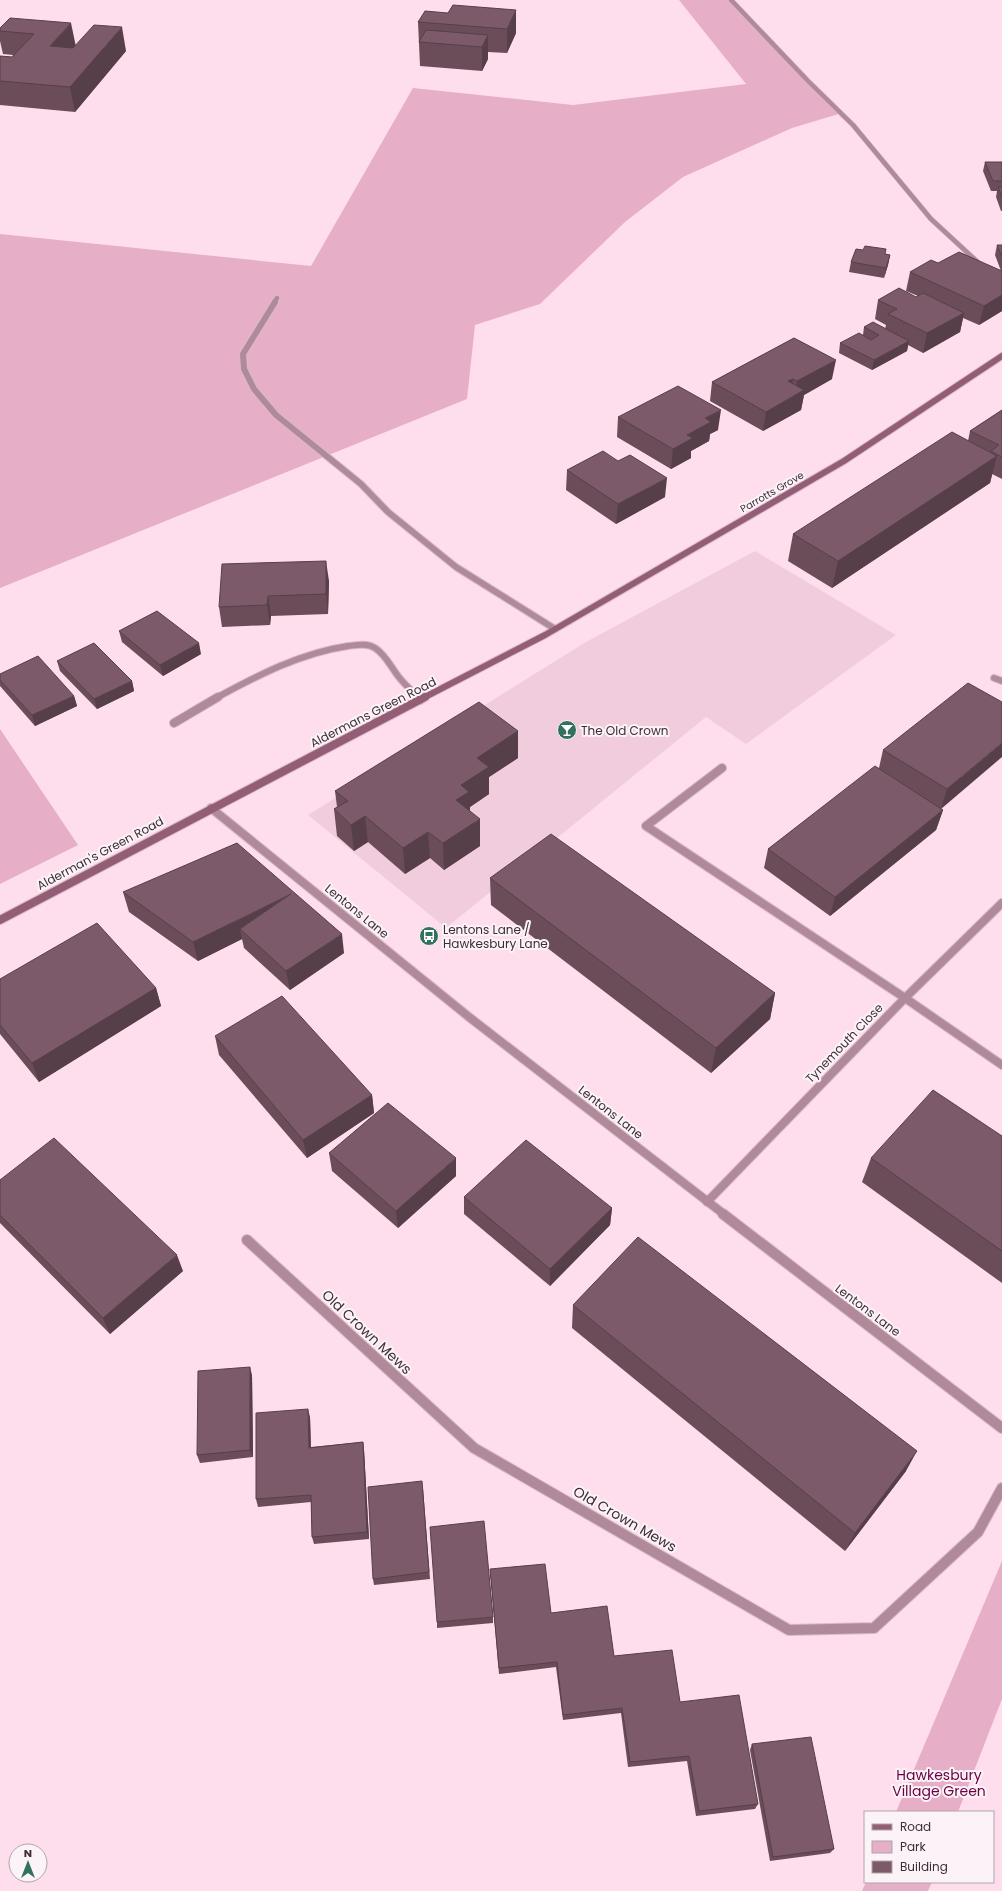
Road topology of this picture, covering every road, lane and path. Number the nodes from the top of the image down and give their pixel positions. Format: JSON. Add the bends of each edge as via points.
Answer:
{"nodes":[{"id":1,"x":731,"y":0,"type":"edge"},
{"id":2,"x":986,"y":269,"type":"edge"},
{"id":3,"x":277,"y":298,"type":"dead end"},
{"id":4,"x":1002,"y":356,"type":"edge"},
{"id":5,"x":555,"y":629,"type":"junction"},
{"id":6,"x":545,"y":635,"type":"joint"},
{"id":7,"x":994,"y":678,"type":"dead end"},
{"id":8,"x":1002,"y":681,"type":"edge"},
{"id":9,"x":420,"y":700,"type":"junction"},
{"id":10,"x":174,"y":722,"type":"dead end"},
{"id":11,"x":722,"y":768,"type":"dead end"},
{"id":12,"x":211,"y":808,"type":"junction"},
{"id":13,"x":1002,"y":904,"type":"edge"},
{"id":14,"x":0,"y":920,"type":"edge"},
{"id":15,"x":905,"y":998,"type":"junction"},
{"id":16,"x":1002,"y":1065,"type":"edge"},
{"id":17,"x":707,"y":1202,"type":"junction"},
{"id":18,"x":247,"y":1240,"type":"dead end"},
{"id":19,"x":1002,"y":1428,"type":"edge"},
{"id":20,"x":1002,"y":1488,"type":"edge"}],
"edges":[{"from":1,"to":2,"type":"street","via":[[853,125],[931,219]]},
{"from":3,"to":5,"type":"street","via":[[243,354],[244,369],[254,389],[276,415],[361,484],[388,512],[456,567]]},
{"from":4,"to":5,"type":"main road","name":"Parrotts Grove","via":[[844,461]]},
{"from":5,"to":6,"type":"main road","name":"Parrotts Grove"},
{"from":6,"to":9,"type":"main road","name":"Aldermans Green Road"},
{"from":7,"to":8,"type":"street"},
{"from":9,"to":10,"type":"street","via":[[381,653],[366,644],[301,657],[253,678]]},
{"from":9,"to":12,"type":"main road","name":"Aldermans Green Road"},
{"from":11,"to":15,"type":"street","via":[[646,826]]},
{"from":12,"to":14,"type":"main road","name":"Alderman's Green Road"},
{"from":12,"to":17,"type":"street","name":"Lentons Lane","via":[[469,1017]]},
{"from":13,"to":15,"type":"street","name":"Tynemouth Close"},
{"from":15,"to":16,"type":"street"},
{"from":15,"to":17,"type":"street","name":"Tynemouth Close"},
{"from":17,"to":19,"type":"street","name":"Lentons Lane"},
{"from":18,"to":20,"type":"street","name":"Old Crown Mews","via":[[474,1448],[789,1630],[874,1628],[978,1532]]}]}
